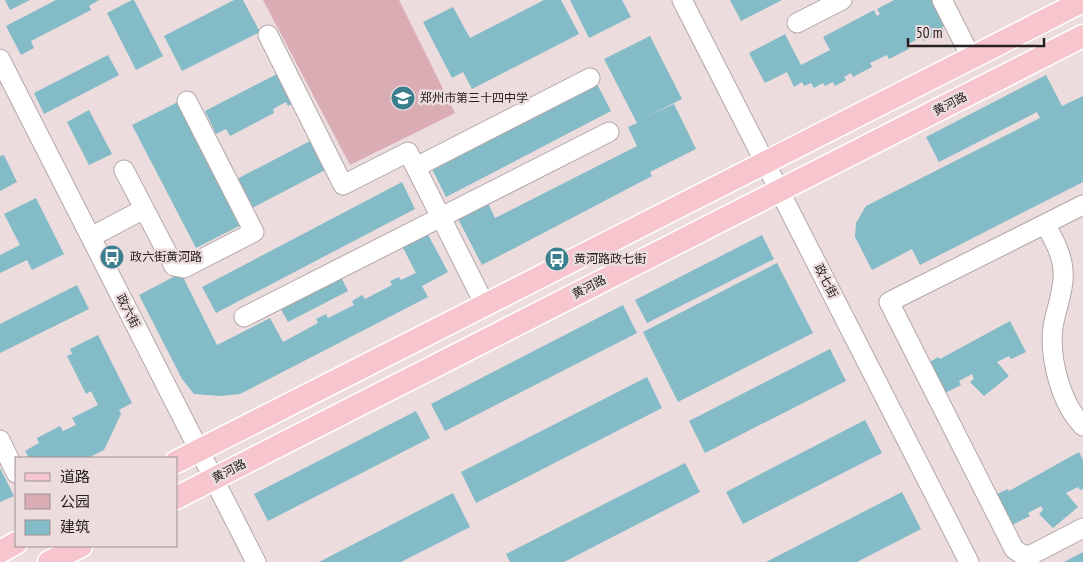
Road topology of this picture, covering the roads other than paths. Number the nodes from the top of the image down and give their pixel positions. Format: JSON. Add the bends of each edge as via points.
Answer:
{"nodes":[{"id":1,"x":682,"y":0,"type":"edge"},
{"id":2,"x":842,"y":0,"type":"edge"},
{"id":3,"x":942,"y":0,"type":"edge"},
{"id":4,"x":1083,"y":1,"type":"edge"},
{"id":5,"x":797,"y":23,"type":"dead end"},
{"id":6,"x":268,"y":35,"type":"dead end"},
{"id":7,"x":1083,"y":36,"type":"edge"},
{"id":8,"x":972,"y":57,"type":"junction"},
{"id":9,"x":0,"y":59,"type":"edge"},
{"id":10,"x":590,"y":78,"type":"dead end"},
{"id":11,"x":187,"y":101,"type":"dead end"},
{"id":12,"x":609,"y":132,"type":"dead end"},
{"id":13,"x":765,"y":162,"type":"junction"},
{"id":14,"x":416,"y":166,"type":"junction"},
{"id":15,"x":124,"y":170,"type":"dead end"},
{"id":16,"x":779,"y":191,"type":"junction"},
{"id":17,"x":1083,"y":205,"type":"edge"},
{"id":18,"x":144,"y":209,"type":"junction"},
{"id":19,"x":442,"y":218,"type":"junction"},
{"id":20,"x":1045,"y":224,"type":"junction"},
{"id":21,"x":90,"y":237,"type":"junction"},
{"id":22,"x":485,"y":305,"type":"junction"},
{"id":23,"x":244,"y":317,"type":"dead end"},
{"id":24,"x":1083,"y":426,"type":"edge"},
{"id":25,"x":0,"y":442,"type":"edge"},
{"id":26,"x":199,"y":450,"type":"junction"},
{"id":27,"x":178,"y":461,"type":"edge"},
{"id":28,"x":15,"y":471,"type":"edge"},
{"id":29,"x":214,"y":478,"type":"junction"},
{"id":30,"x":178,"y":497,"type":"edge"},
{"id":31,"x":1083,"y":528,"type":"edge"},
{"id":32,"x":15,"y":544,"type":"edge"},
{"id":33,"x":79,"y":547,"type":"edge"},
{"id":34,"x":0,"y":552,"type":"edge"},
{"id":35,"x":49,"y":562,"type":"edge"},
{"id":36,"x":256,"y":562,"type":"edge"},
{"id":37,"x":969,"y":562,"type":"edge"}],
"edges":[{"from":1,"to":13,"type":"street","name":"政七街"},
{"from":2,"to":5,"type":"street"},
{"from":3,"to":8,"type":"street"},
{"from":4,"to":8,"type":"main road"},
{"from":6,"to":14,"type":"street","via":[[343,185],[408,152]]},
{"from":7,"to":16,"type":"main road","name":"黄河路"},
{"from":8,"to":13,"type":"main road"},
{"from":9,"to":21,"type":"street","name":"政六街"},
{"from":10,"to":14,"type":"street"},
{"from":11,"to":18,"type":"street","via":[[254,232],[184,268],[174,266]]},
{"from":12,"to":19,"type":"street"},
{"from":13,"to":16,"type":"street","name":"政七街"},
{"from":13,"to":22,"type":"main road"},
{"from":14,"to":19,"type":"street"},
{"from":15,"to":18,"type":"street"},
{"from":16,"to":29,"type":"main road","name":"黄河路"},
{"from":16,"to":37,"type":"street","name":"政七街"},
{"from":17,"to":20,"type":"street"},
{"from":18,"to":21,"type":"street"},
{"from":19,"to":22,"type":"street"},
{"from":19,"to":23,"type":"street"},
{"from":20,"to":24,"type":"street","via":[[1064,271],[1053,329],[1055,364],[1062,394],[1074,417]]},
{"from":20,"to":31,"type":"street","via":[[890,302],[1014,550],[1023,556],[1031,554]]},
{"from":21,"to":26,"type":"street","name":"政六街"},
{"from":22,"to":26,"type":"main road"},
{"from":25,"to":28,"type":"street"},
{"from":26,"to":27,"type":"main road"},
{"from":26,"to":29,"type":"street","name":"政六街"},
{"from":29,"to":30,"type":"main road","name":"黄河路"},
{"from":29,"to":36,"type":"street","name":"政六街"},
{"from":32,"to":34,"type":"main road"},
{"from":33,"to":35,"type":"main road"}]}
